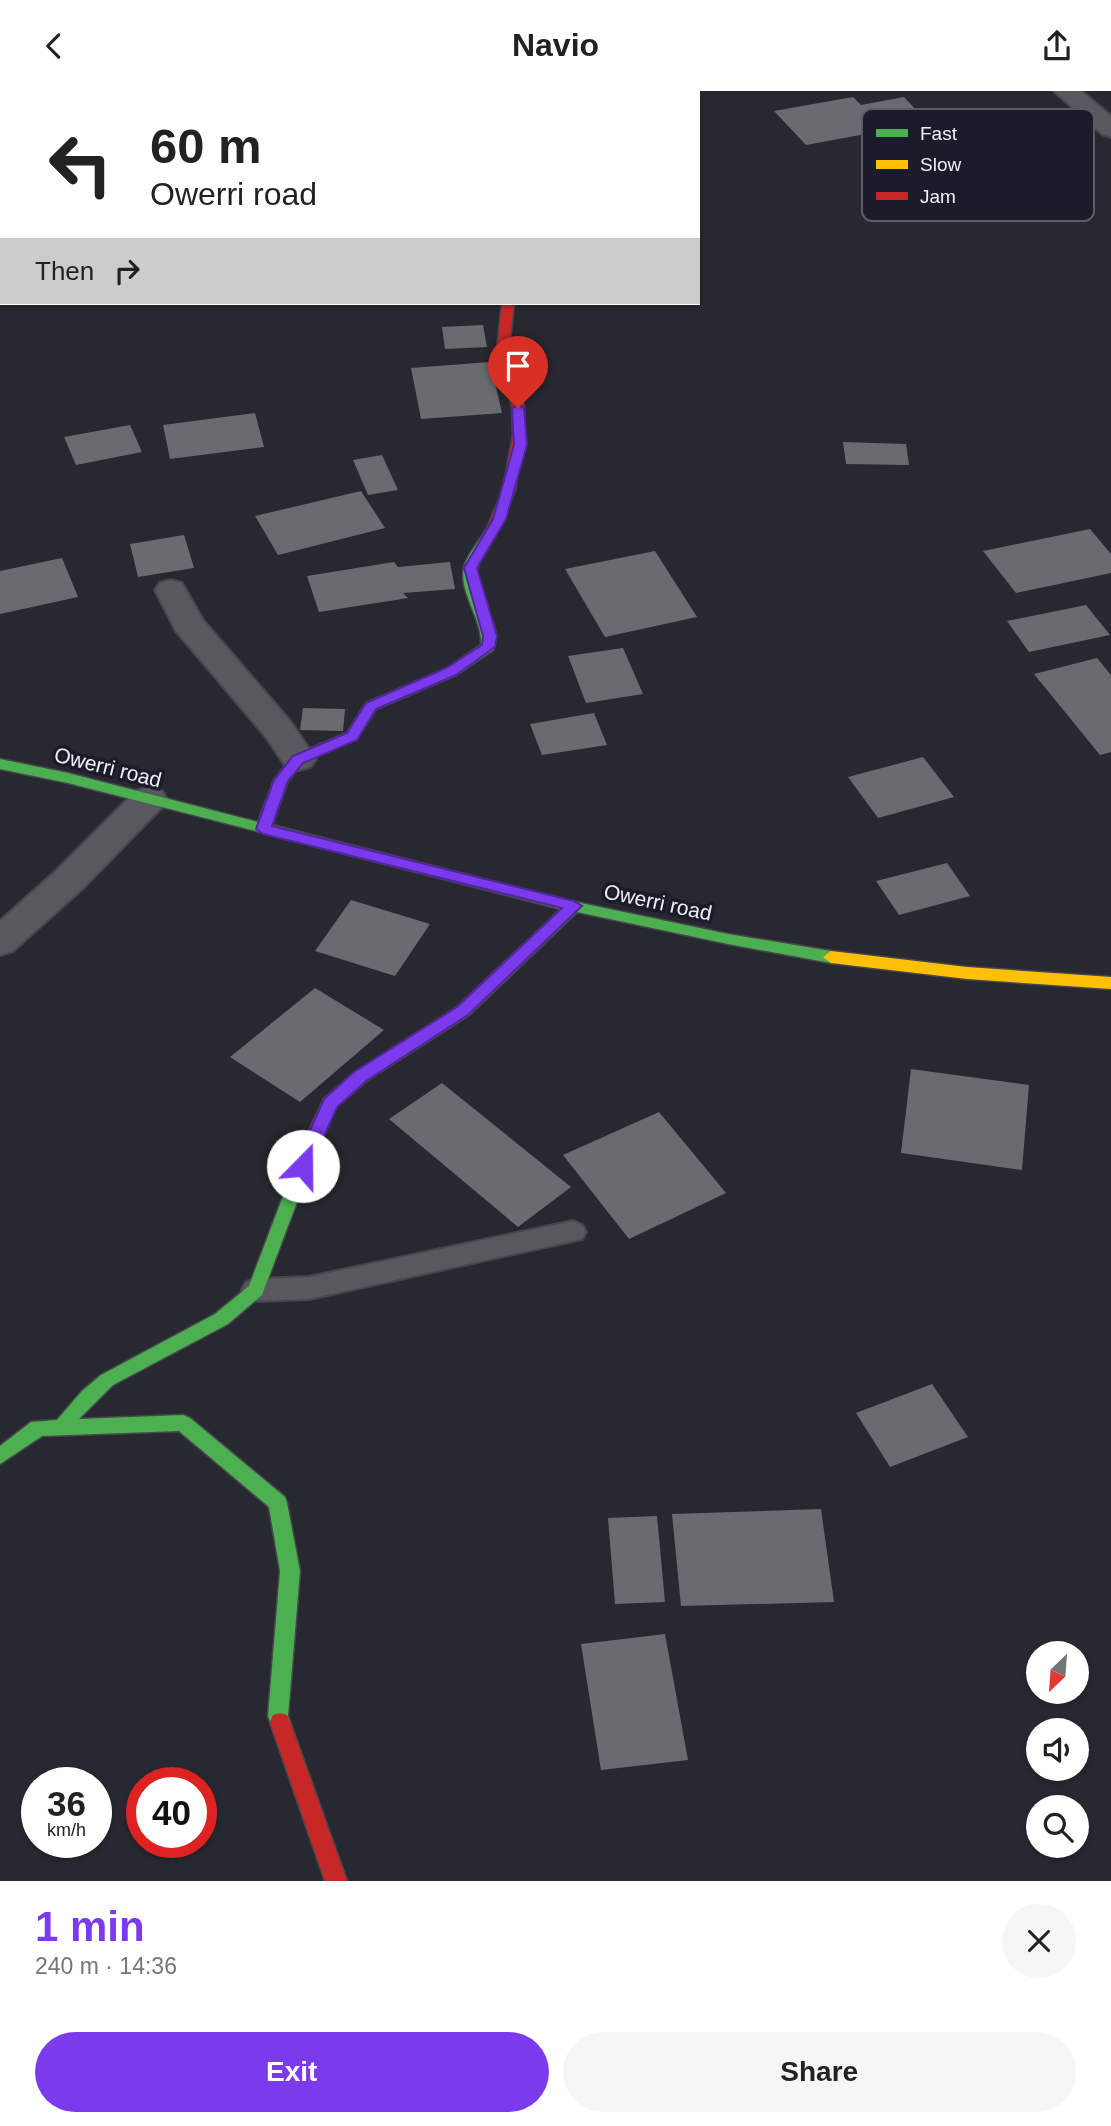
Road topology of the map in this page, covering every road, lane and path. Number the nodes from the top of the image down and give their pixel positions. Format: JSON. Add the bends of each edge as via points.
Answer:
{"nodes":[{"id":1,"x":1066,"y":91,"type":"edge"},
{"id":2,"x":1088,"y":109,"type":"edge"},
{"id":3,"x":1094,"y":114,"type":"edge"},
{"id":4,"x":1111,"y":128,"type":"edge"},
{"id":5,"x":508,"y":305,"type":"edge"},
{"id":6,"x":171,"y":590,"type":"dead end"},
{"id":7,"x":298,"y":759,"type":"junction"},
{"id":8,"x":0,"y":764,"type":"edge"},
{"id":9,"x":149,"y":799,"type":"junction"},
{"id":10,"x":263,"y":829,"type":"junction"},
{"id":11,"x":574,"y":906,"type":"junction"},
{"id":12,"x":0,"y":942,"type":"edge"},
{"id":13,"x":1111,"y":983,"type":"edge"},
{"id":14,"x":573,"y":1231,"type":"dead end"},
{"id":15,"x":256,"y":1290,"type":"junction"},
{"id":16,"x":62,"y":1427,"type":"junction"},
{"id":17,"x":0,"y":1456,"type":"edge"},
{"id":18,"x":336,"y":1881,"type":"edge"}],
"edges":[{"from":1,"to":2,"type":"street"},
{"from":3,"to":4,"type":"street"},
{"from":5,"to":7,"type":"street","via":[[503,353],[518,408],[520,445],[499,519],[470,573],[490,636],[488,647],[451,671],[371,706],[352,736]]},
{"from":6,"to":7,"type":"street","via":[[188,624]]},
{"from":7,"to":10,"type":"street","via":[[281,780]]},
{"from":8,"to":9,"type":"street","name":"Owerri road"},
{"from":9,"to":10,"type":"street","name":"Owerri road"},
{"from":9,"to":12,"type":"street"},
{"from":10,"to":11,"type":"street","name":"Owerri road"},
{"from":11,"to":13,"type":"street","name":"Owerri road","via":[[729,939],[893,965]]},
{"from":11,"to":15,"type":"street","via":[[463,1011],[360,1077],[330,1103]]},
{"from":14,"to":15,"type":"lane","via":[[309,1288]]},
{"from":15,"to":16,"type":"street","via":[[231,1316],[111,1377],[83,1399]]},
{"from":16,"to":17,"type":"street","via":[[38,1428]]},
{"from":16,"to":18,"type":"street","via":[[183,1423],[278,1503],[290,1571],[278,1716]]}]}
